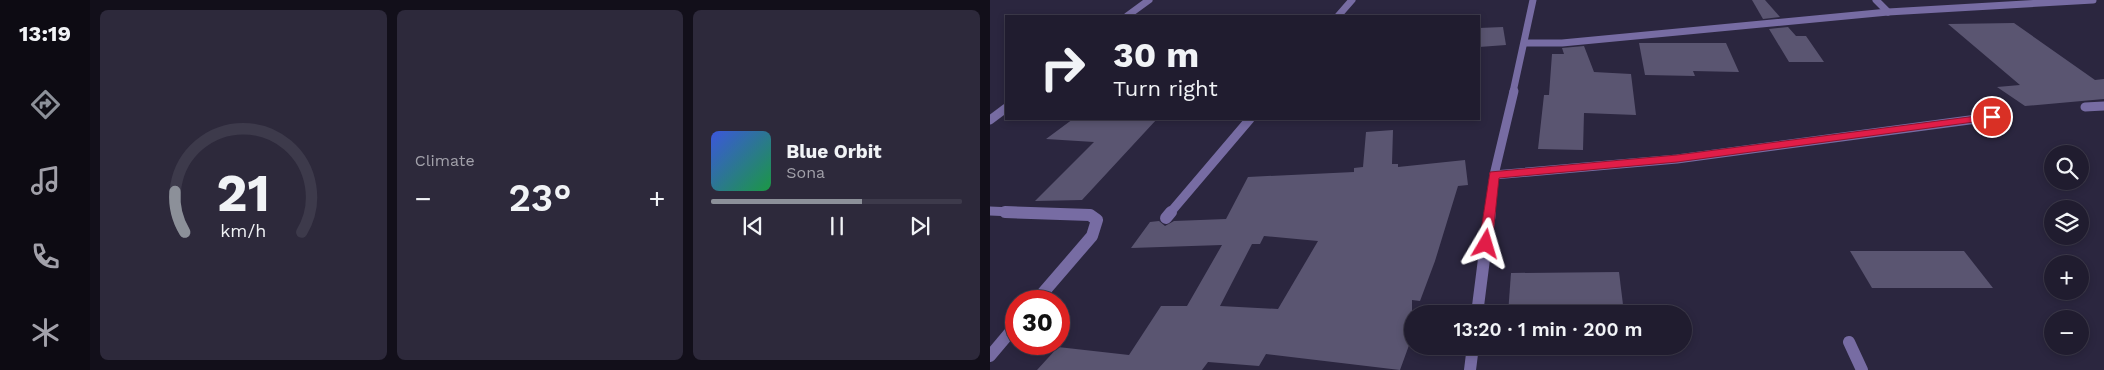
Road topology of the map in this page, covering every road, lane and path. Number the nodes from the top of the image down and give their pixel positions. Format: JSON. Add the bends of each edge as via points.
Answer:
{"nodes":[{"id":1,"x":1149,"y":0,"type":"edge"},
{"id":2,"x":1352,"y":0,"type":"edge"},
{"id":3,"x":1533,"y":0,"type":"edge"},
{"id":4,"x":1876,"y":0,"type":"edge"},
{"id":5,"x":2093,"y":0,"type":"edge"},
{"id":6,"x":1888,"y":12,"type":"junction"},
{"id":7,"x":1128,"y":15,"type":"edge"},
{"id":8,"x":1339,"y":15,"type":"edge"},
{"id":9,"x":1525,"y":43,"type":"junction"},
{"id":10,"x":2104,"y":106,"type":"edge"},
{"id":11,"x":2085,"y":107,"type":"dead end"},
{"id":12,"x":1005,"y":109,"type":"edge"},
{"id":13,"x":1992,"y":117,"type":"dead end"},
{"id":14,"x":990,"y":120,"type":"edge"},
{"id":15,"x":1249,"y":120,"type":"edge"},
{"id":16,"x":1494,"y":175,"type":"junction"},
{"id":17,"x":990,"y":211,"type":"edge"},
{"id":18,"x":1166,"y":218,"type":"dead end"},
{"id":19,"x":1045,"y":290,"type":"edge"},
{"id":20,"x":1478,"y":305,"type":"edge"},
{"id":21,"x":1005,"y":338,"type":"edge"},
{"id":22,"x":1849,"y":342,"type":"dead end"},
{"id":23,"x":1472,"y":355,"type":"edge"},
{"id":24,"x":990,"y":356,"type":"edge"},
{"id":25,"x":1470,"y":370,"type":"edge"},
{"id":26,"x":1862,"y":370,"type":"edge"}],
"edges":[{"from":1,"to":7,"type":"street"},
{"from":2,"to":8,"type":"street"},
{"from":3,"to":9,"type":"street"},
{"from":4,"to":6,"type":"street"},
{"from":5,"to":6,"type":"street"},
{"from":6,"to":9,"type":"street","via":[[1562,43]]},
{"from":9,"to":16,"type":"street"},
{"from":10,"to":11,"type":"street"},
{"from":12,"to":14,"type":"street"},
{"from":13,"to":16,"type":"street","via":[[1677,158]]},
{"from":15,"to":18,"type":"street"},
{"from":16,"to":20,"type":"street"},
{"from":17,"to":19,"type":"street","via":[[1090,215],[1097,220],[1092,236]]},
{"from":21,"to":24,"type":"street"},
{"from":22,"to":26,"type":"street"},
{"from":23,"to":25,"type":"street"}]}
